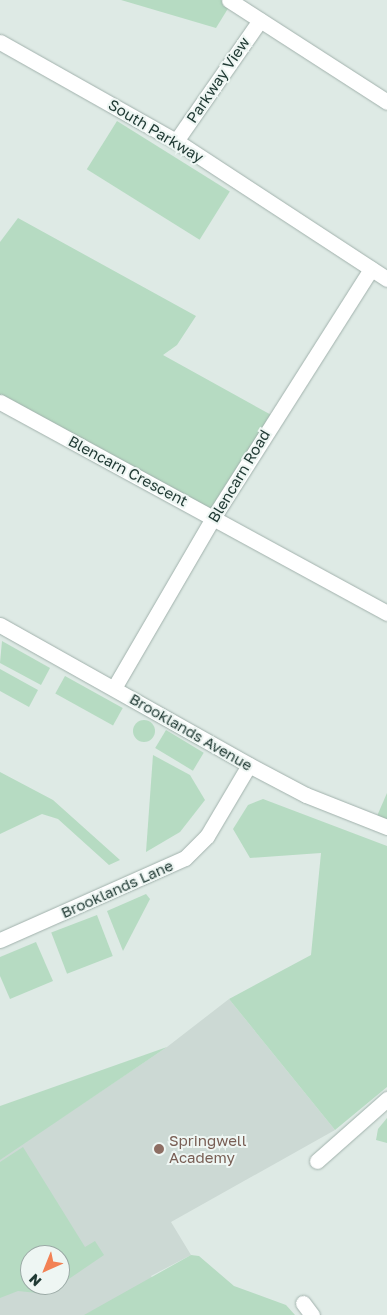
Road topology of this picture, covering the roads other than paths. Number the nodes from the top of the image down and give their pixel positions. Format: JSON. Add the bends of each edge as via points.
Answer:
{"nodes":[{"id":1,"x":229,"y":0,"type":"edge"},
{"id":2,"x":260,"y":20,"type":"junction"},
{"id":3,"x":2,"y":46,"type":"edge"},
{"id":4,"x":387,"y":102,"type":"edge"},
{"id":5,"x":176,"y":141,"type":"junction"},
{"id":6,"x":371,"y":269,"type":"junction"},
{"id":7,"x":387,"y":279,"type":"edge"},
{"id":8,"x":0,"y":402,"type":"edge"},
{"id":9,"x":213,"y":518,"type":"junction"},
{"id":10,"x":387,"y":613,"type":"edge"},
{"id":11,"x":0,"y":625,"type":"edge"},
{"id":12,"x":114,"y":688,"type":"junction"},
{"id":13,"x":249,"y":765,"type":"junction"},
{"id":14,"x":387,"y":827,"type":"edge"},
{"id":15,"x":0,"y":940,"type":"edge"},
{"id":16,"x":387,"y":1099,"type":"edge"},
{"id":17,"x":317,"y":1161,"type":"dead end"}],
"edges":[{"from":1,"to":2,"type":"street"},
{"from":2,"to":4,"type":"street"},
{"from":2,"to":5,"type":"street","name":"Parkway View"},
{"from":3,"to":5,"type":"street","name":"South Parkway"},
{"from":5,"to":6,"type":"street","name":"South Parkway"},
{"from":6,"to":7,"type":"street","name":"South Parkway"},
{"from":6,"to":9,"type":"street","name":"Blencarn Road"},
{"from":8,"to":9,"type":"street","name":"Blencarn Crescent"},
{"from":9,"to":10,"type":"street","name":"Blencarn Crescent"},
{"from":9,"to":12,"type":"street","name":"Blencarn Road"},
{"from":11,"to":12,"type":"street","name":"Brooklands Avenue"},
{"from":12,"to":13,"type":"street","name":"Brooklands Avenue"},
{"from":13,"to":14,"type":"street","name":"Brooklands Avenue","via":[[306,795]]},
{"from":13,"to":15,"type":"street","name":"Brooklands Lane","via":[[207,836],[185,858]]},
{"from":16,"to":17,"type":"street"}]}
